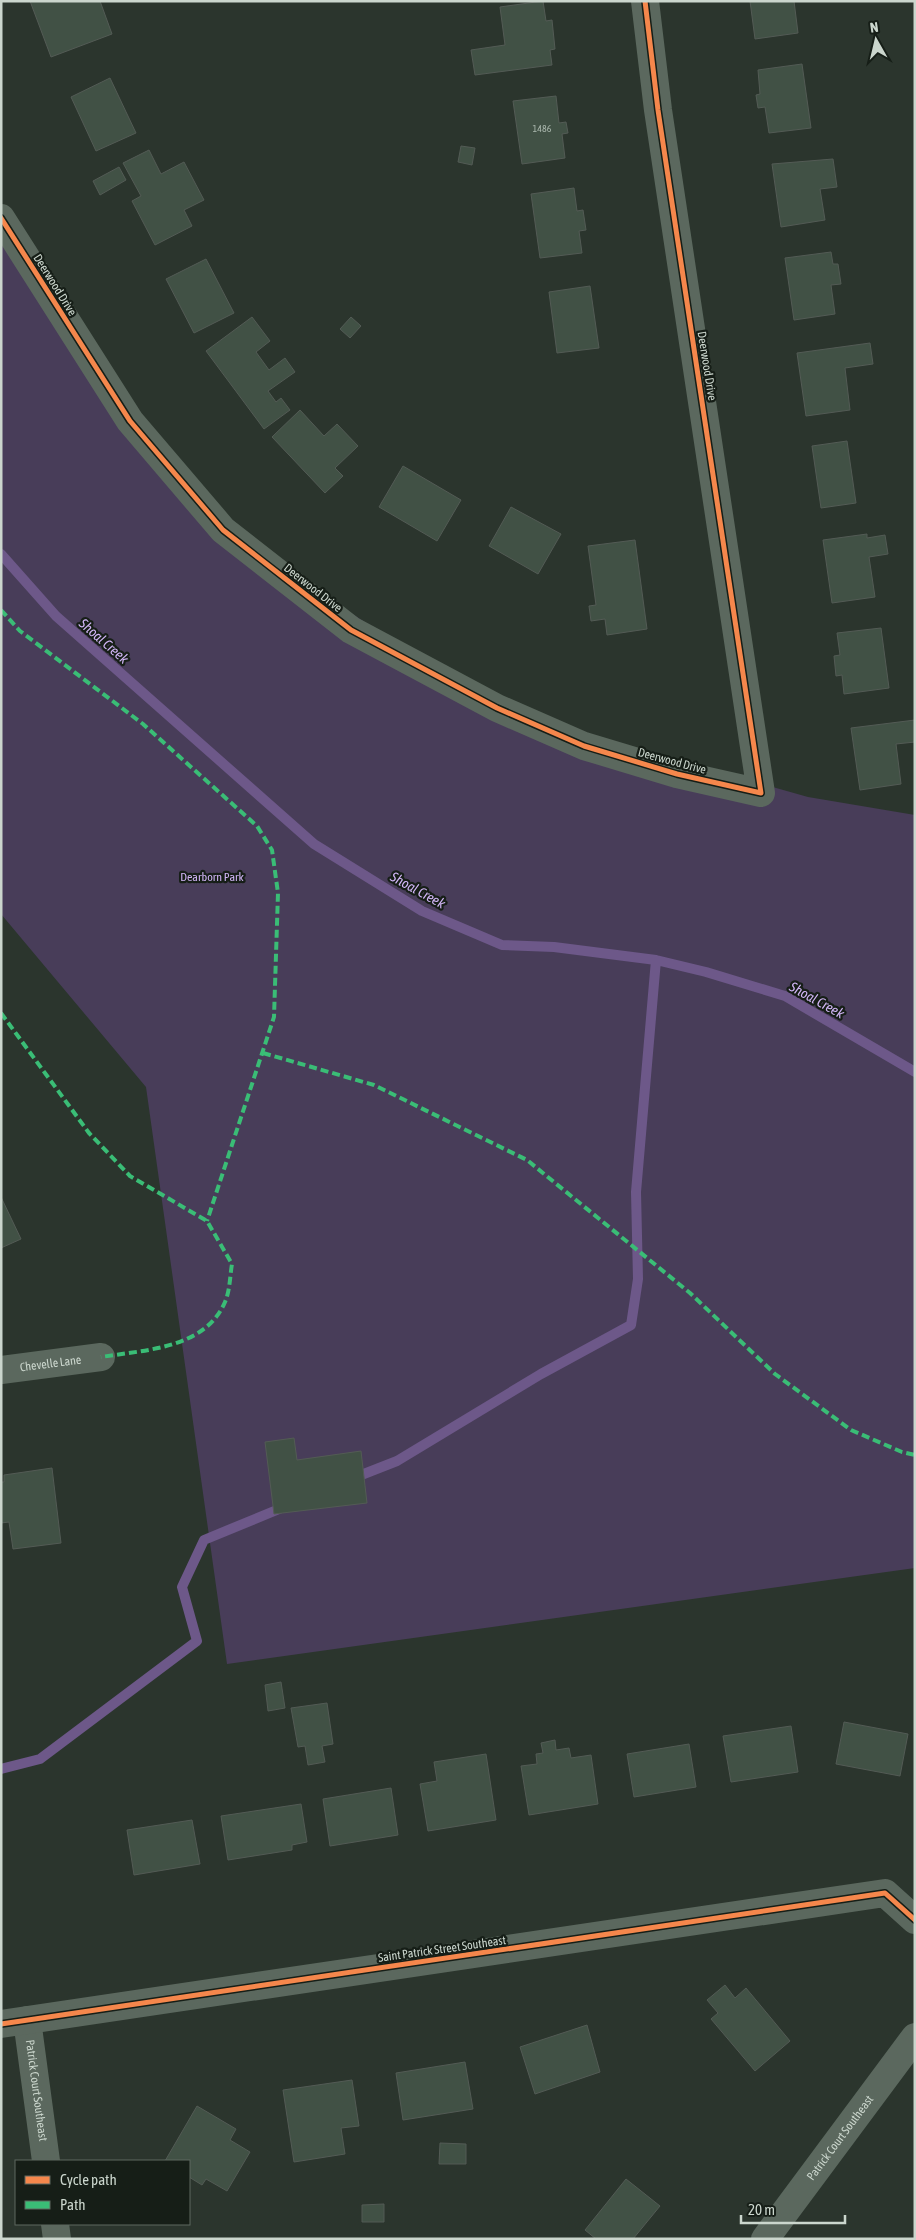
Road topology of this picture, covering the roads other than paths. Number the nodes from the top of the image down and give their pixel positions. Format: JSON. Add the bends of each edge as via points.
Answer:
{"nodes":[{"id":1,"x":645,"y":1,"type":"edge"},
{"id":2,"x":1,"y":218,"type":"edge"},
{"id":3,"x":101,"y":1357,"type":"dead end"},
{"id":4,"x":1,"y":1370,"type":"edge"},
{"id":5,"x":915,"y":1920,"type":"edge"},
{"id":6,"x":14,"y":2022,"type":"edge"},
{"id":7,"x":915,"y":2037,"type":"edge"},
{"id":8,"x":46,"y":2160,"type":"edge"},
{"id":9,"x":55,"y":2225,"type":"edge"},
{"id":10,"x":57,"y":2239,"type":"edge"},
{"id":11,"x":764,"y":2239,"type":"edge"}],
"edges":[{"from":1,"to":2,"type":"street","name":"Deerwood Drive","via":[[658,110],[761,793],[677,774],[584,746],[497,708],[351,630],[223,530],[136,429]]},
{"from":3,"to":4,"type":"street","name":"Chevelle Lane"},
{"from":5,"to":6,"type":"street","name":"Saint Patrick Street Southeast","via":[[885,1894]]},
{"from":6,"to":8,"type":"street","name":"Patrick Court Southeast"},
{"from":7,"to":11,"type":"street","name":"Patrick Court Southeast"},
{"from":9,"to":10,"type":"street"}]}
